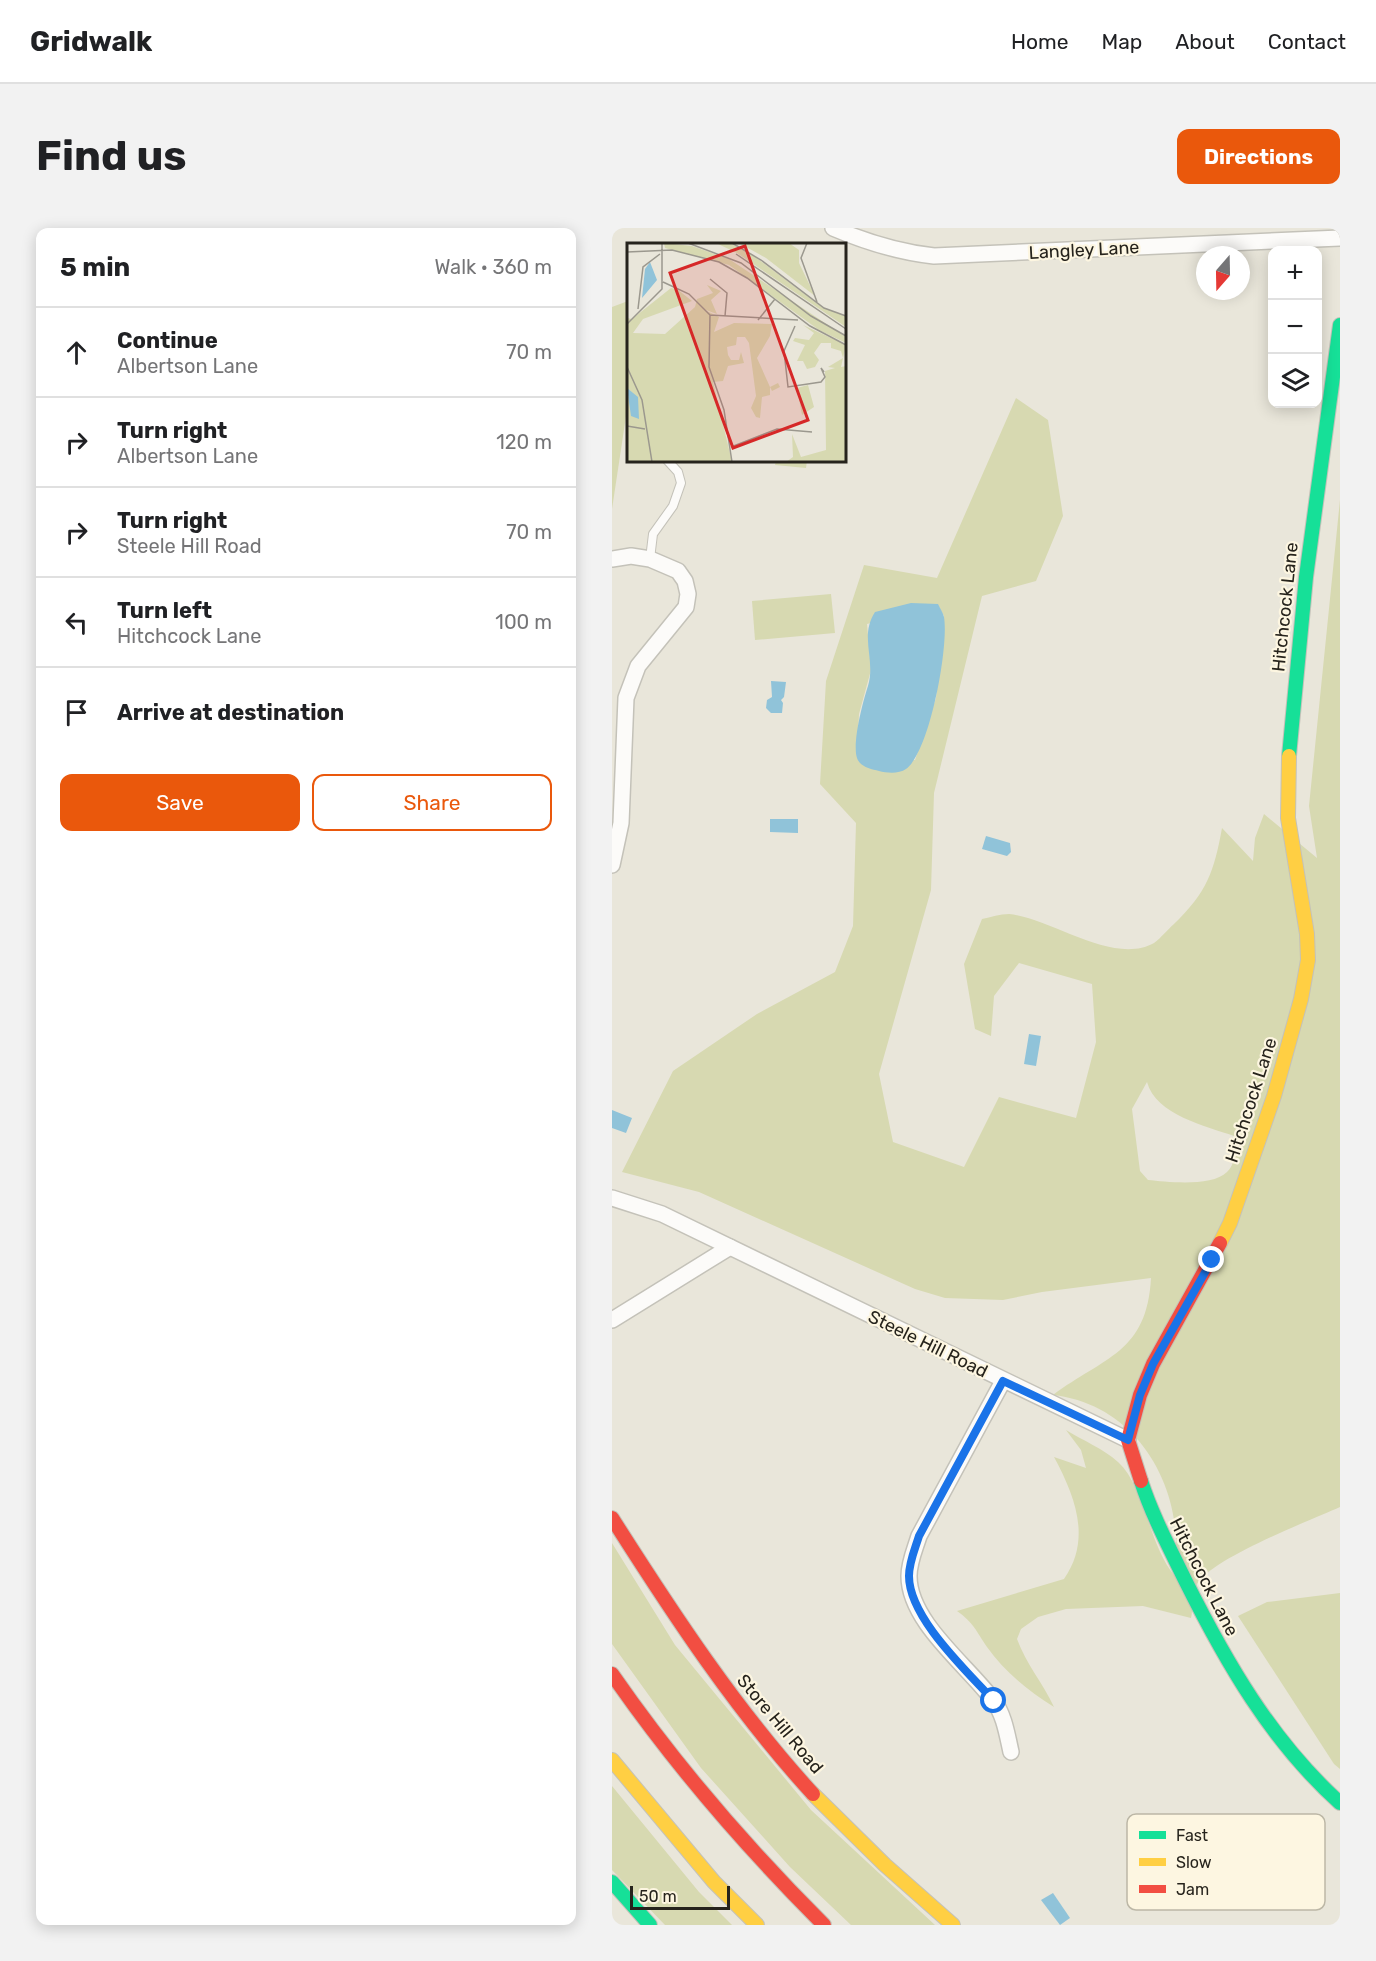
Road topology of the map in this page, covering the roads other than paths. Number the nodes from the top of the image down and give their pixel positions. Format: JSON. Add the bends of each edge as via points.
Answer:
{"nodes":[{"id":1,"x":833,"y":228,"type":"edge"},
{"id":2,"x":1340,"y":238,"type":"edge"},
{"id":3,"x":1340,"y":325,"type":"edge"},
{"id":4,"x":669,"y":462,"type":"edge"},
{"id":5,"x":612,"y":558,"type":"edge"},
{"id":6,"x":650,"y":559,"type":"junction"},
{"id":7,"x":612,"y":865,"type":"edge"},
{"id":8,"x":612,"y":1198,"type":"edge"},
{"id":9,"x":730,"y":1247,"type":"junction"},
{"id":10,"x":612,"y":1320,"type":"edge"},
{"id":11,"x":1003,"y":1381,"type":"junction"},
{"id":12,"x":1128,"y":1440,"type":"junction"},
{"id":13,"x":612,"y":1518,"type":"edge"},
{"id":14,"x":612,"y":1674,"type":"edge"},
{"id":15,"x":1011,"y":1752,"type":"dead end"},
{"id":16,"x":612,"y":1760,"type":"edge"},
{"id":17,"x":1340,"y":1803,"type":"edge"},
{"id":18,"x":612,"y":1882,"type":"edge"},
{"id":19,"x":650,"y":1925,"type":"edge"},
{"id":20,"x":757,"y":1925,"type":"edge"},
{"id":21,"x":824,"y":1925,"type":"edge"},
{"id":22,"x":953,"y":1925,"type":"edge"}],
"edges":[{"from":1,"to":2,"type":"street","name":"Langley Lane","via":[[871,244],[934,256]]},
{"from":3,"to":12,"type":"main road","name":"Hitchcock Lane","via":[[1306,577],[1290,732],[1288,818],[1307,934],[1308,960],[1301,999],[1274,1096],[1230,1223],[1153,1364]]},
{"from":4,"to":6,"type":"lane","via":[[681,483],[673,506],[653,534]]},
{"from":5,"to":6,"type":"street","via":[[631,555]]},
{"from":6,"to":7,"type":"street","via":[[678,572],[685,580],[688,594],[686,608],[638,666],[626,698],[621,823]]},
{"from":8,"to":9,"type":"street","name":"Steele Hill Road","via":[[662,1214]]},
{"from":9,"to":10,"type":"street"},
{"from":9,"to":11,"type":"street","name":"Steele Hill Road"},
{"from":11,"to":12,"type":"street","name":"Steele Hill Road"},
{"from":11,"to":15,"type":"street","via":[[919,1536],[909,1576],[911,1592],[925,1621],[994,1701]]},
{"from":12,"to":17,"type":"main road","name":"Hitchcock Lane","via":[[1149,1507],[1218,1645],[1279,1737]]},
{"from":13,"to":22,"type":"main road","name":"Store Hill Road","via":[[694,1644],[782,1758],[849,1830]]},
{"from":14,"to":21,"type":"main road","via":[[697,1789],[758,1859]]},
{"from":16,"to":20,"type":"main road","via":[[714,1882]]},
{"from":18,"to":19,"type":"main road"}]}
